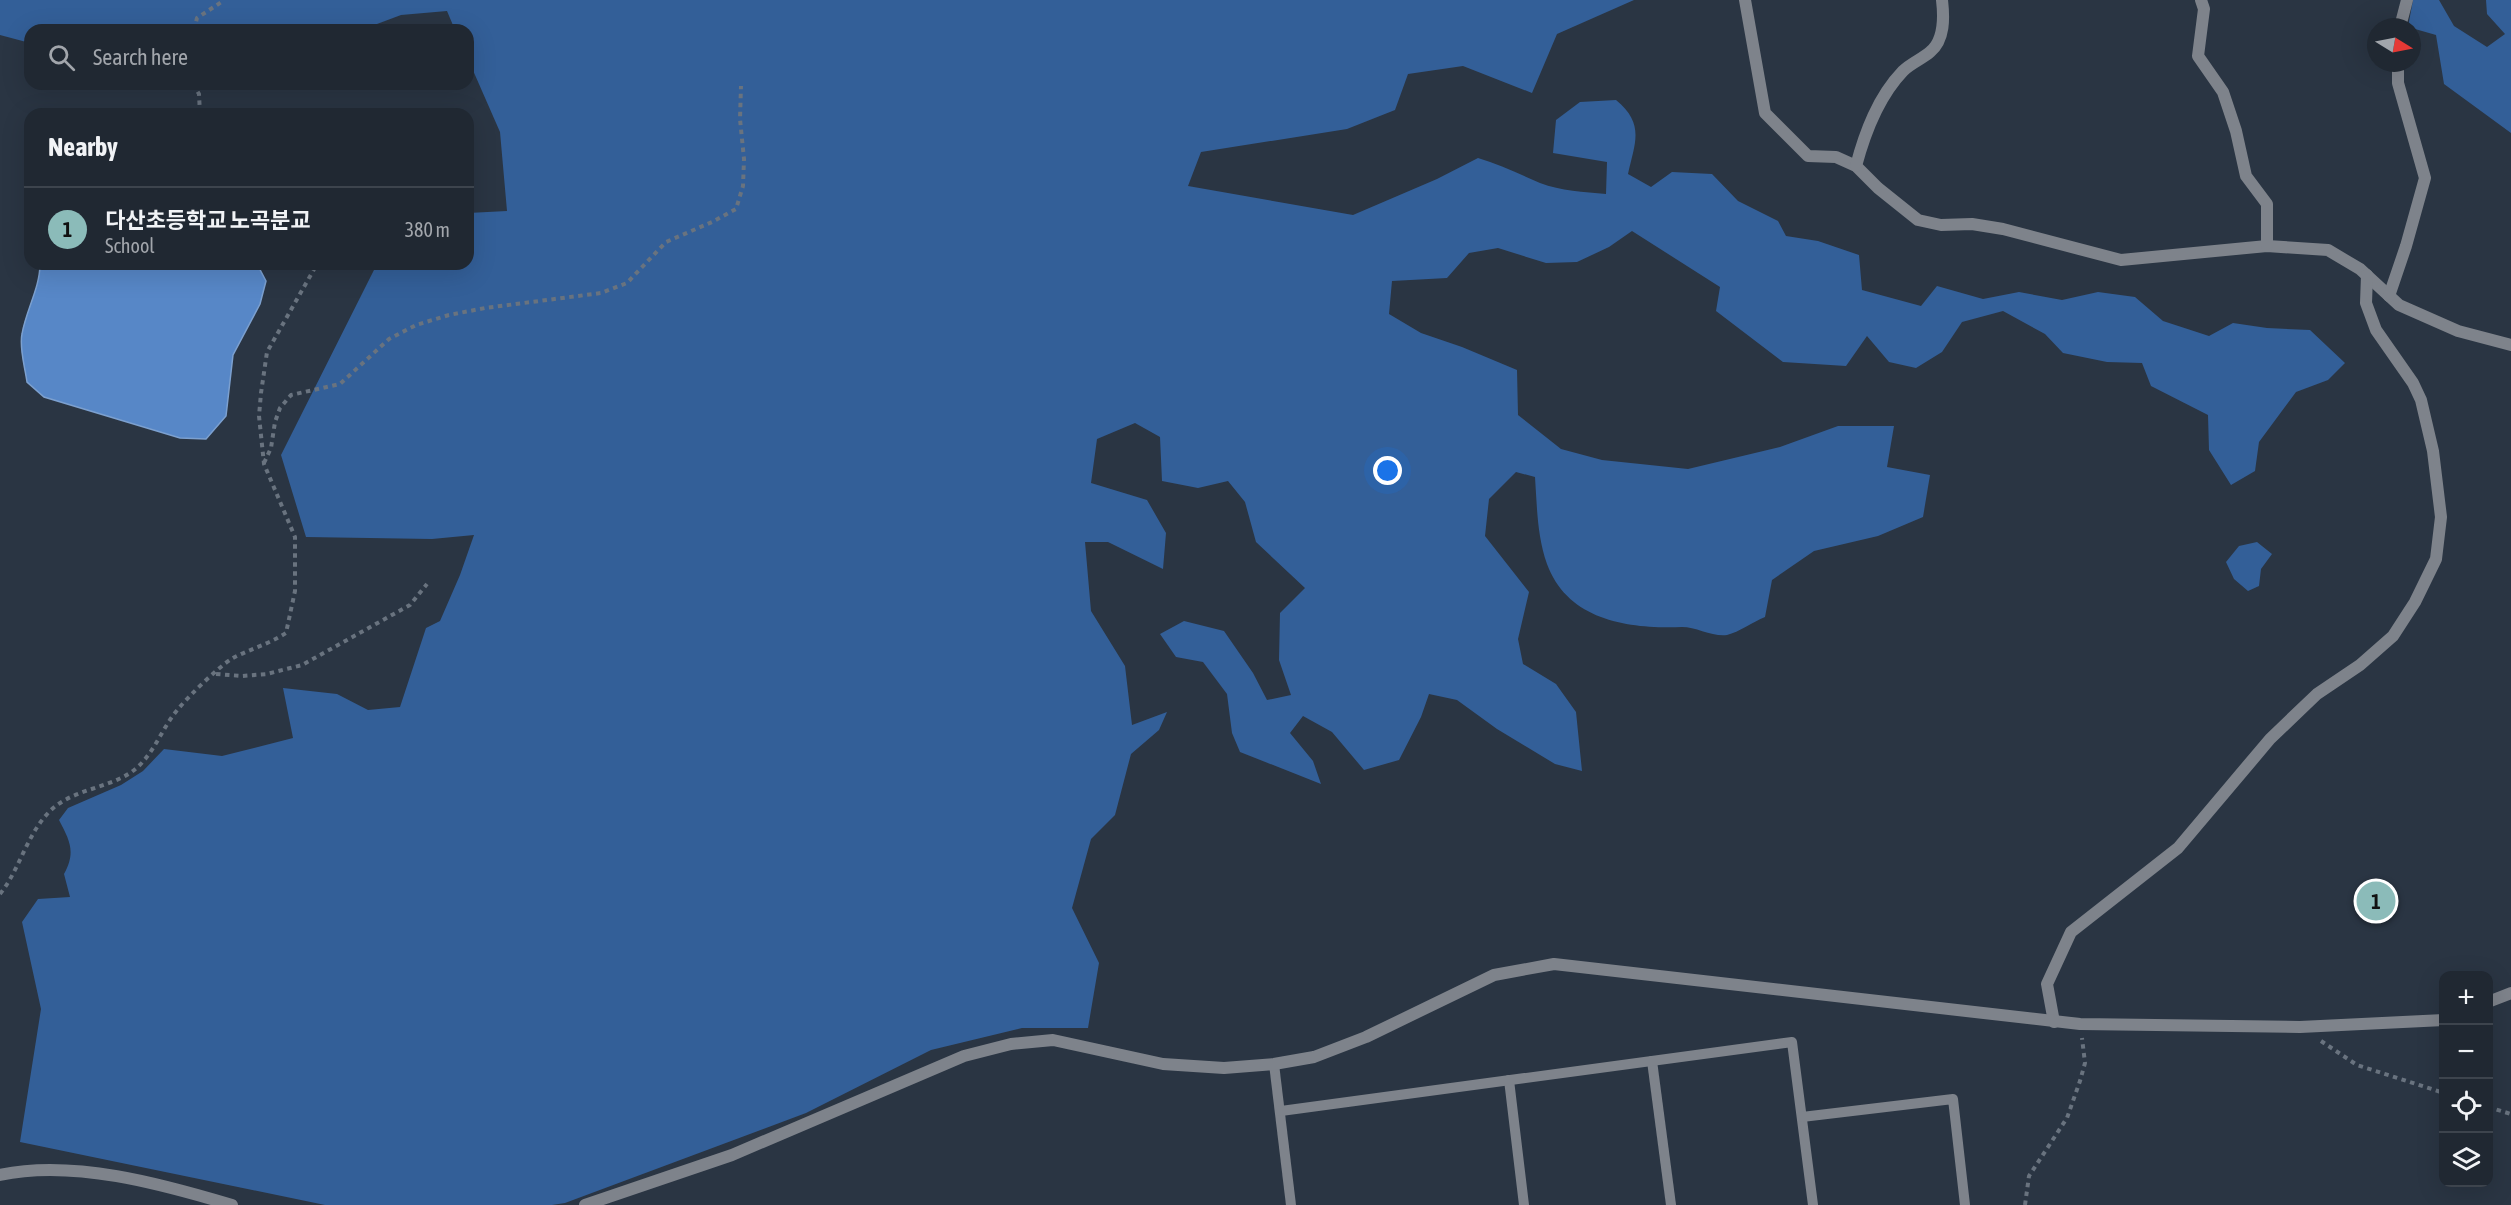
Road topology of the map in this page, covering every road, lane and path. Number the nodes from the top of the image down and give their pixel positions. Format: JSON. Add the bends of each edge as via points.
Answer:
{"nodes":[{"id":1,"x":1745,"y":0,"type":"edge"},
{"id":2,"x":1942,"y":0,"type":"edge"},
{"id":3,"x":2201,"y":0,"type":"edge"},
{"id":4,"x":2407,"y":0,"type":"edge"},
{"id":5,"x":224,"y":1,"type":"edge"},
{"id":6,"x":2402,"y":18,"type":"edge"},
{"id":7,"x":195,"y":24,"type":"edge"},
{"id":8,"x":2398,"y":72,"type":"edge"},
{"id":9,"x":741,"y":86,"type":"dead end"},
{"id":10,"x":197,"y":90,"type":"edge"},
{"id":11,"x":200,"y":108,"type":"edge"},
{"id":12,"x":1856,"y":166,"type":"junction"},
{"id":13,"x":2267,"y":246,"type":"junction"},
{"id":14,"x":314,"y":270,"type":"edge"},
{"id":15,"x":2367,"y":275,"type":"junction"},
{"id":16,"x":2389,"y":296,"type":"junction"},
{"id":17,"x":2511,"y":345,"type":"edge"},
{"id":18,"x":264,"y":464,"type":"junction"},
{"id":19,"x":426,"y":584,"type":"dead end"},
{"id":20,"x":215,"y":674,"type":"junction"},
{"id":21,"x":0,"y":894,"type":"edge"},
{"id":22,"x":2511,"y":993,"type":"edge"},
{"id":23,"x":2493,"y":1000,"type":"edge"},
{"id":24,"x":2439,"y":1020,"type":"edge"},
{"id":25,"x":2054,"y":1022,"type":"junction"},
{"id":26,"x":2079,"y":1024,"type":"junction"},
{"id":27,"x":2300,"y":1027,"type":"junction"},
{"id":28,"x":1652,"y":1061,"type":"junction"},
{"id":29,"x":1274,"y":1064,"type":"junction"},
{"id":30,"x":1509,"y":1080,"type":"junction"},
{"id":31,"x":2439,"y":1091,"type":"edge"},
{"id":32,"x":2493,"y":1109,"type":"edge"},
{"id":33,"x":1281,"y":1111,"type":"junction"},
{"id":34,"x":2511,"y":1114,"type":"edge"},
{"id":35,"x":1802,"y":1117,"type":"junction"},
{"id":36,"x":0,"y":1175,"type":"edge"},
{"id":37,"x":232,"y":1205,"type":"edge"},
{"id":38,"x":585,"y":1205,"type":"edge"},
{"id":39,"x":1291,"y":1205,"type":"edge"},
{"id":40,"x":1524,"y":1205,"type":"edge"},
{"id":41,"x":1671,"y":1205,"type":"edge"},
{"id":42,"x":1813,"y":1205,"type":"edge"},
{"id":43,"x":1965,"y":1205,"type":"edge"},
{"id":44,"x":2025,"y":1205,"type":"edge"}],
"edges":[{"from":1,"to":12,"type":"street","via":[[1765,113],[1808,156],[1836,157]]},
{"from":2,"to":12,"type":"street","via":[[1945,24],[1933,51],[1904,70],[1885,97],[1866,128]]},
{"from":3,"to":13,"type":"street","via":[[2204,9],[2198,56],[2223,92],[2246,176],[2267,204]]},
{"from":4,"to":6,"type":"street"},
{"from":5,"to":7,"type":"path","via":[[196,18]]},
{"from":8,"to":16,"type":"street","via":[[2397,83],[2425,178]]},
{"from":9,"to":18,"type":"path","via":[[743,186],[736,208],[666,242],[627,283],[602,292],[448,315],[389,339],[340,384],[291,395],[280,408]]},
{"from":10,"to":11,"type":"path"},
{"from":12,"to":13,"type":"street","via":[[1918,220],[1941,225],[2003,229],[2121,260]]},
{"from":13,"to":15,"type":"street","via":[[2328,250]]},
{"from":14,"to":18,"type":"path","via":[[267,352],[259,416]]},
{"from":15,"to":16,"type":"street"},
{"from":15,"to":25,"type":"street","via":[[2366,303],[2376,330],[2413,382],[2421,400],[2433,451],[2441,517],[2436,559],[2415,603],[2393,636],[2360,665],[2317,694],[2270,739],[2178,848],[2071,932],[2047,984]]},
{"from":16,"to":17,"type":"street","via":[[2399,305],[2458,331]]},
{"from":18,"to":20,"type":"path","via":[[295,537],[291,613],[286,633],[231,659]]},
{"from":19,"to":20,"type":"path","via":[[410,605],[302,665],[267,674]]},
{"from":20,"to":21,"type":"path","via":[[178,709],[145,760],[131,772],[66,799],[49,812]]},
{"from":22,"to":23,"type":"street"},
{"from":24,"to":27,"type":"street"},
{"from":25,"to":26,"type":"street"},
{"from":25,"to":29,"type":"street","via":[[1554,964],[1494,975],[1366,1037],[1314,1057]]},
{"from":26,"to":27,"type":"street"},
{"from":26,"to":44,"type":"path","via":[[2085,1063],[2067,1118],[2029,1176]]},
{"from":27,"to":31,"type":"path","via":[[2357,1065]]},
{"from":28,"to":30,"type":"lane"},
{"from":28,"to":35,"type":"lane","via":[[1792,1042]]},
{"from":28,"to":41,"type":"lane"},
{"from":29,"to":33,"type":"lane"},
{"from":29,"to":38,"type":"street","via":[[1224,1068],[1163,1064],[1053,1040],[1011,1044],[964,1056],[732,1155]]},
{"from":30,"to":33,"type":"lane"},
{"from":30,"to":40,"type":"lane"},
{"from":32,"to":34,"type":"path"},
{"from":33,"to":39,"type":"lane"},
{"from":35,"to":42,"type":"lane"},
{"from":35,"to":43,"type":"lane","via":[[1953,1099]]},
{"from":36,"to":37,"type":"street","via":[[50,1168],[83,1172],[175,1188]]}]}
